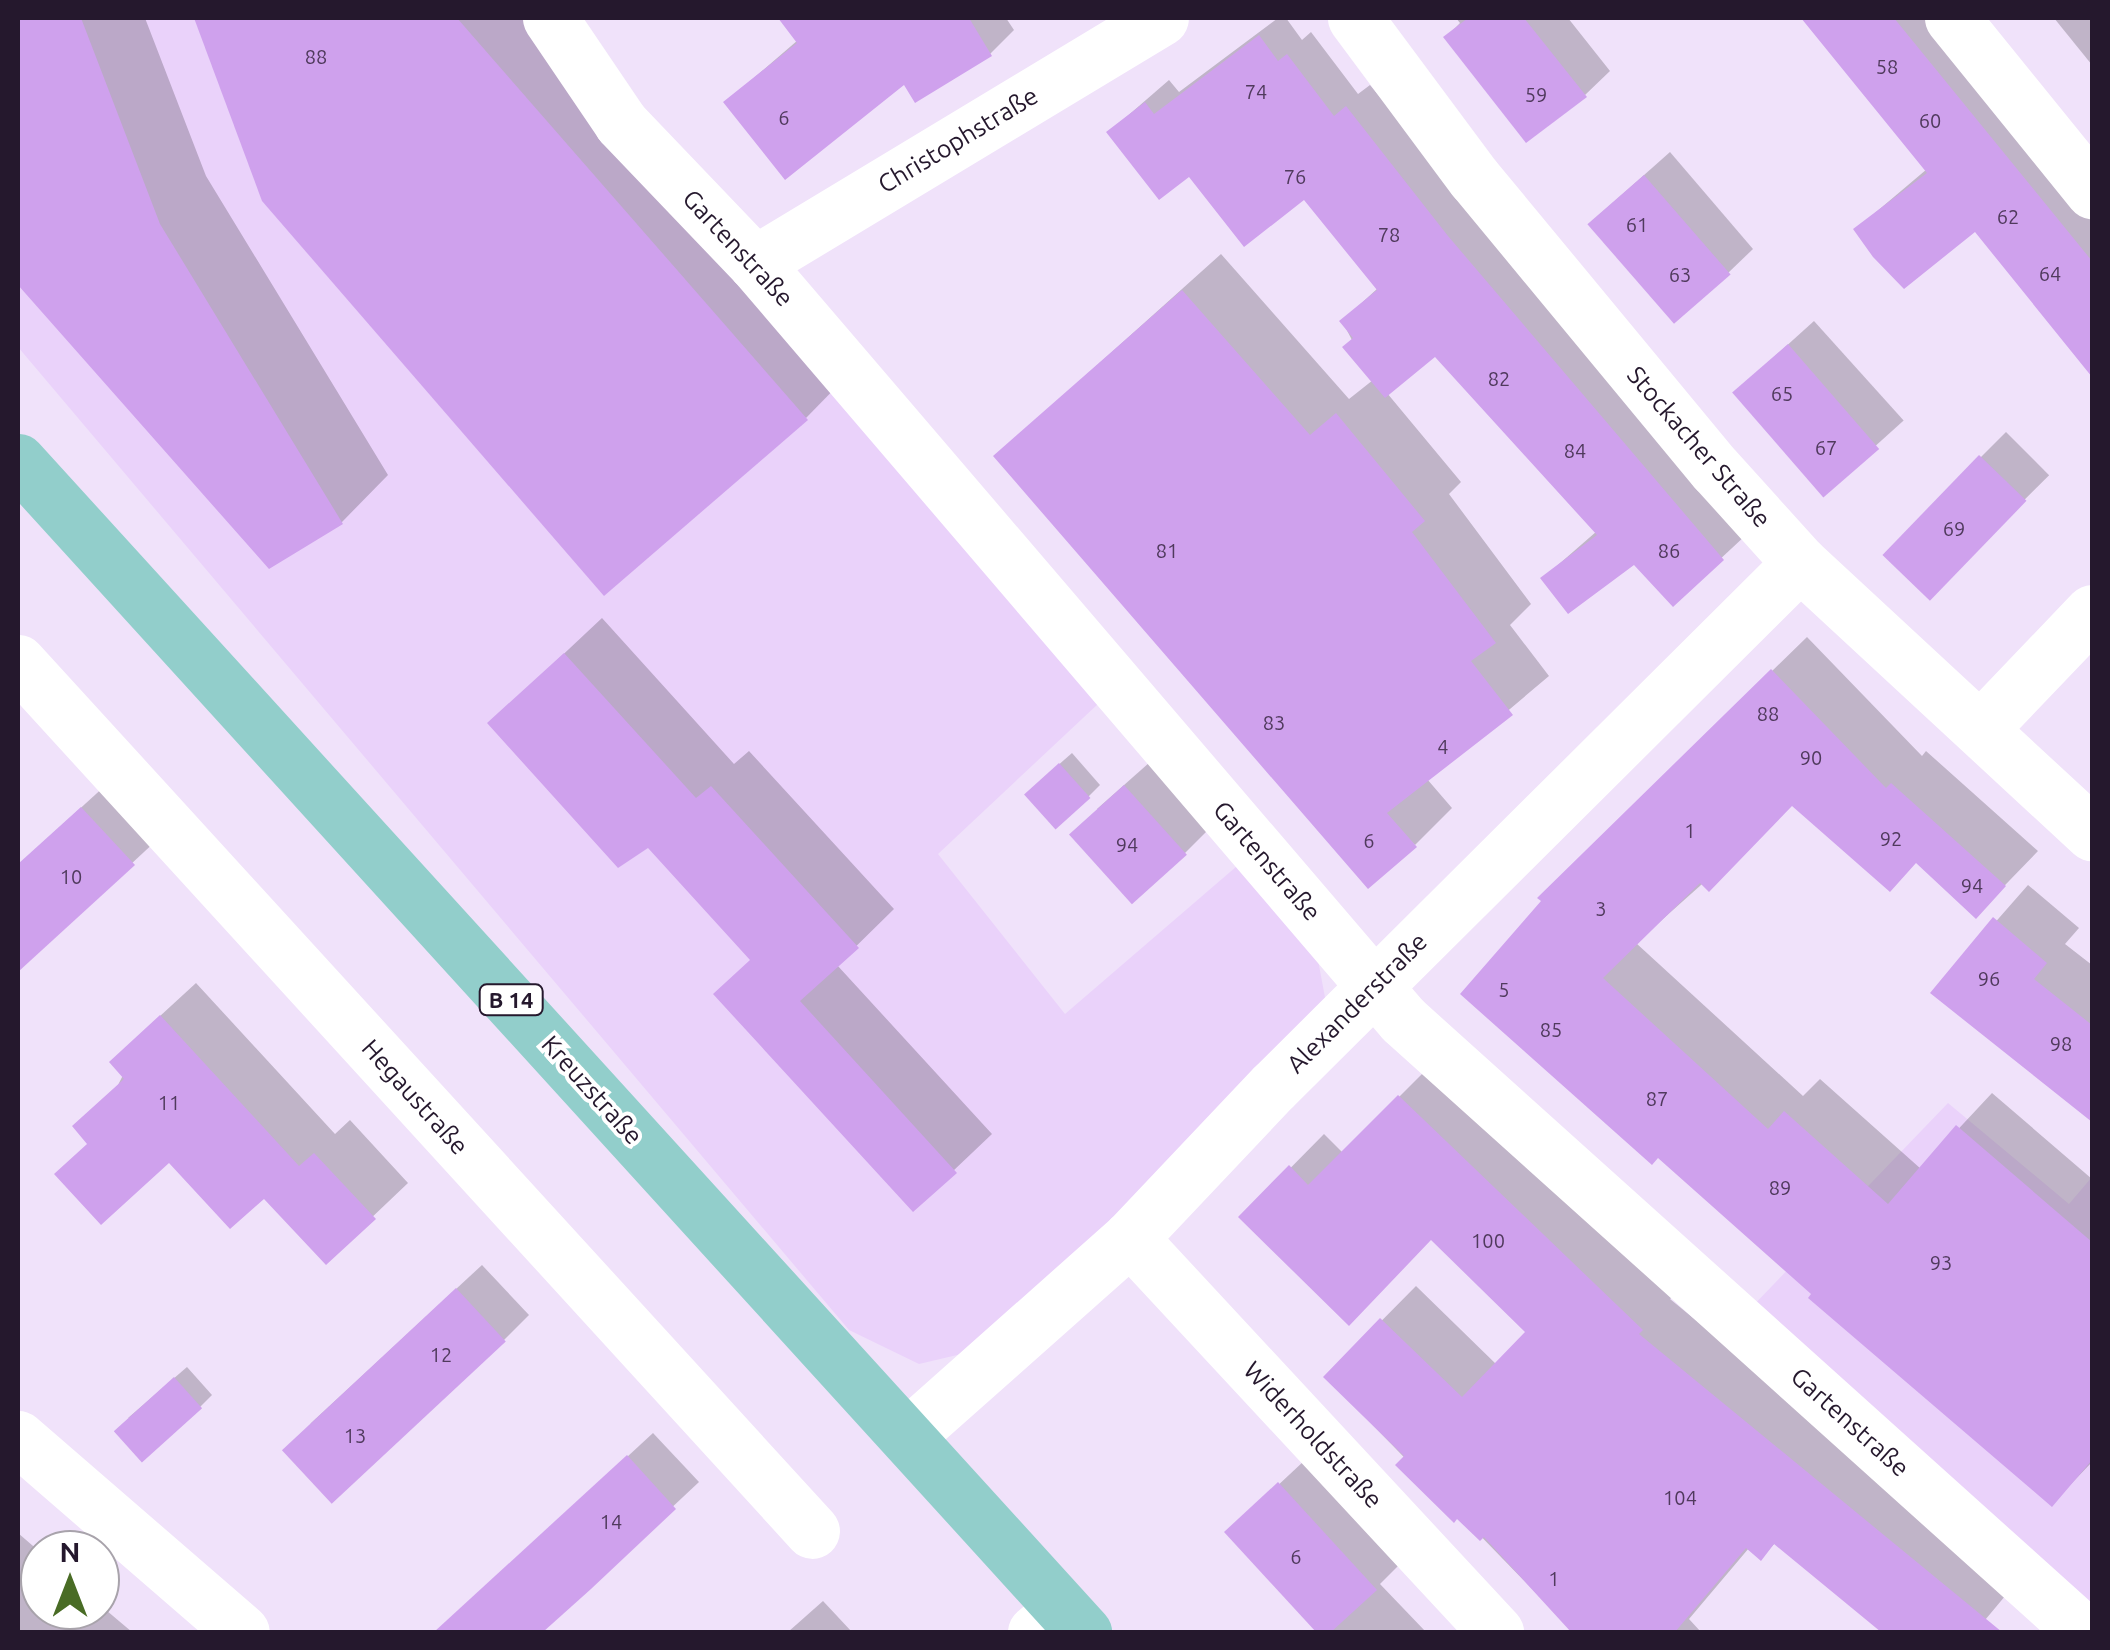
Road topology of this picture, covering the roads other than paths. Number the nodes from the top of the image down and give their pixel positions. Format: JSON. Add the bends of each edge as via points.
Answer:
{"nodes":[{"id":1,"x":550,"y":18,"type":"edge"},
{"id":2,"x":1161,"y":18,"type":"edge"},
{"id":3,"x":1356,"y":18,"type":"edge"},
{"id":4,"x":1952,"y":18,"type":"edge"},
{"id":5,"x":2092,"y":190,"type":"edge"},
{"id":6,"x":755,"y":262,"type":"junction"},
{"id":7,"x":18,"y":461,"type":"edge"},
{"id":8,"x":1800,"y":562,"type":"junction"},
{"id":9,"x":2092,"y":612,"type":"edge"},
{"id":10,"x":18,"y":662,"type":"edge"},
{"id":11,"x":1982,"y":727,"type":"junction"},
{"id":12,"x":2092,"y":832,"type":"edge"},
{"id":13,"x":1374,"y":986,"type":"junction"},
{"id":14,"x":1130,"y":1238,"type":"junction"},
{"id":15,"x":907,"y":1436,"type":"junction"},
{"id":16,"x":18,"y":1438,"type":"edge"},
{"id":17,"x":812,"y":1531,"type":"dead end"},
{"id":18,"x":2076,"y":1616,"type":"edge"},
{"id":19,"x":1060,"y":1625,"type":"edge"},
{"id":20,"x":242,"y":1632,"type":"edge"},
{"id":21,"x":1496,"y":1632,"type":"edge"}],
"edges":[{"from":1,"to":6,"type":"street","name":"Gartenstraße","via":[[621,123]]},
{"from":2,"to":6,"type":"street","name":"Christophstraße"},
{"from":3,"to":8,"type":"street","name":"Stockacher Straße","via":[[1486,192]]},
{"from":4,"to":5,"type":"street"},
{"from":6,"to":13,"type":"street","name":"Gartenstraße"},
{"from":7,"to":15,"type":"main road","name":"Kreuzstraße","number":"B 14"},
{"from":8,"to":11,"type":"street","name":"Stockacher Straße"},
{"from":8,"to":13,"type":"street","name":"Alexanderstraße"},
{"from":9,"to":11,"type":"street"},
{"from":10,"to":17,"type":"street","name":"Hegaustraße"},
{"from":11,"to":12,"type":"street","name":"Stockacher Straße"},
{"from":13,"to":14,"type":"street","name":"Alexanderstraße"},
{"from":13,"to":18,"type":"street","name":"Gartenstraße","via":[[1417,1033]]},
{"from":14,"to":15,"type":"street","name":"Alexanderstraße"},
{"from":14,"to":21,"type":"street","name":"Widerholdstraße"},
{"from":15,"to":19,"type":"main road","name":"Kreuzstraße","number":"B 14"},
{"from":16,"to":20,"type":"street"}]}
